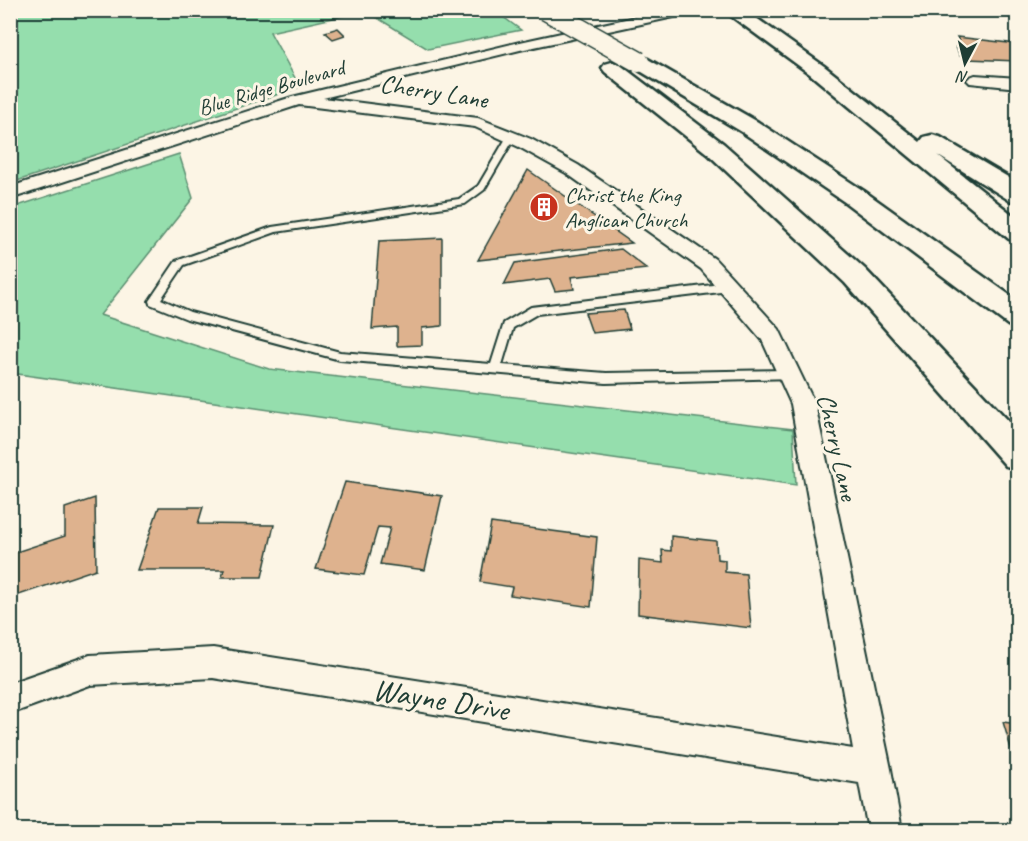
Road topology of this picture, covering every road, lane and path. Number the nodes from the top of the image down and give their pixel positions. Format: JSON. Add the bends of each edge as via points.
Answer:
{"nodes":[{"id":1,"x":541,"y":10,"type":"edge"},
{"id":2,"x":546,"y":10,"type":"edge"},
{"id":3,"x":688,"y":10,"type":"edge"},
{"id":4,"x":732,"y":10,"type":"edge"},
{"id":5,"x":817,"y":70,"type":"junction"},
{"id":6,"x":975,"y":80,"type":"dead end"},
{"id":7,"x":1017,"y":83,"type":"edge"},
{"id":8,"x":298,"y":100,"type":"junction"},
{"id":9,"x":511,"y":137,"type":"junction"},
{"id":10,"x":10,"y":193,"type":"edge"},
{"id":11,"x":1017,"y":194,"type":"edge"},
{"id":12,"x":1017,"y":233,"type":"edge"},
{"id":13,"x":729,"y":287,"type":"junction"},
{"id":14,"x":1017,"y":316,"type":"edge"},
{"id":15,"x":495,"y":369,"type":"junction"},
{"id":16,"x":790,"y":375,"type":"junction"},
{"id":17,"x":1017,"y":455,"type":"edge"},
{"id":18,"x":10,"y":699,"type":"edge"},
{"id":19,"x":874,"y":769,"type":"junction"},
{"id":20,"x":885,"y":831,"type":"edge"}],
"edges":[{"from":1,"to":17,"type":"highway","via":[[716,149],[855,276]]},
{"from":2,"to":14,"type":"highway","bridge":true,"via":[[750,128],[846,191]]},
{"from":3,"to":8,"type":"street","name":"Blue Ridge Boulevard","via":[[508,48]]},
{"from":4,"to":5,"type":"highway"},
{"from":5,"to":11,"type":"highway"},
{"from":5,"to":12,"type":"highway"},
{"from":6,"to":7,"type":"street"},
{"from":8,"to":9,"type":"street","name":"Cherry Lane","via":[[478,123]]},
{"from":8,"to":10,"type":"street","name":"Blue Ridge Boulevard"},
{"from":9,"to":13,"type":"street","name":"Cherry Lane","via":[[572,169],[708,264]]},
{"from":9,"to":15,"type":"lane","via":[[481,188],[462,202],[275,229],[180,263],[154,301],[187,315],[340,356]]},
{"from":13,"to":15,"type":"lane","via":[[535,310],[508,326]]},
{"from":13,"to":16,"type":"street","name":"Cherry Lane","via":[[771,335]]},
{"from":15,"to":16,"type":"lane","via":[[606,378]]},
{"from":16,"to":19,"type":"street","name":"Cherry Lane","via":[[803,404]]},
{"from":18,"to":19,"type":"street","name":"Wayne Drive","via":[[90,670],[213,663]]},
{"from":19,"to":20,"type":"street","name":"Cherry Lane"}]}
